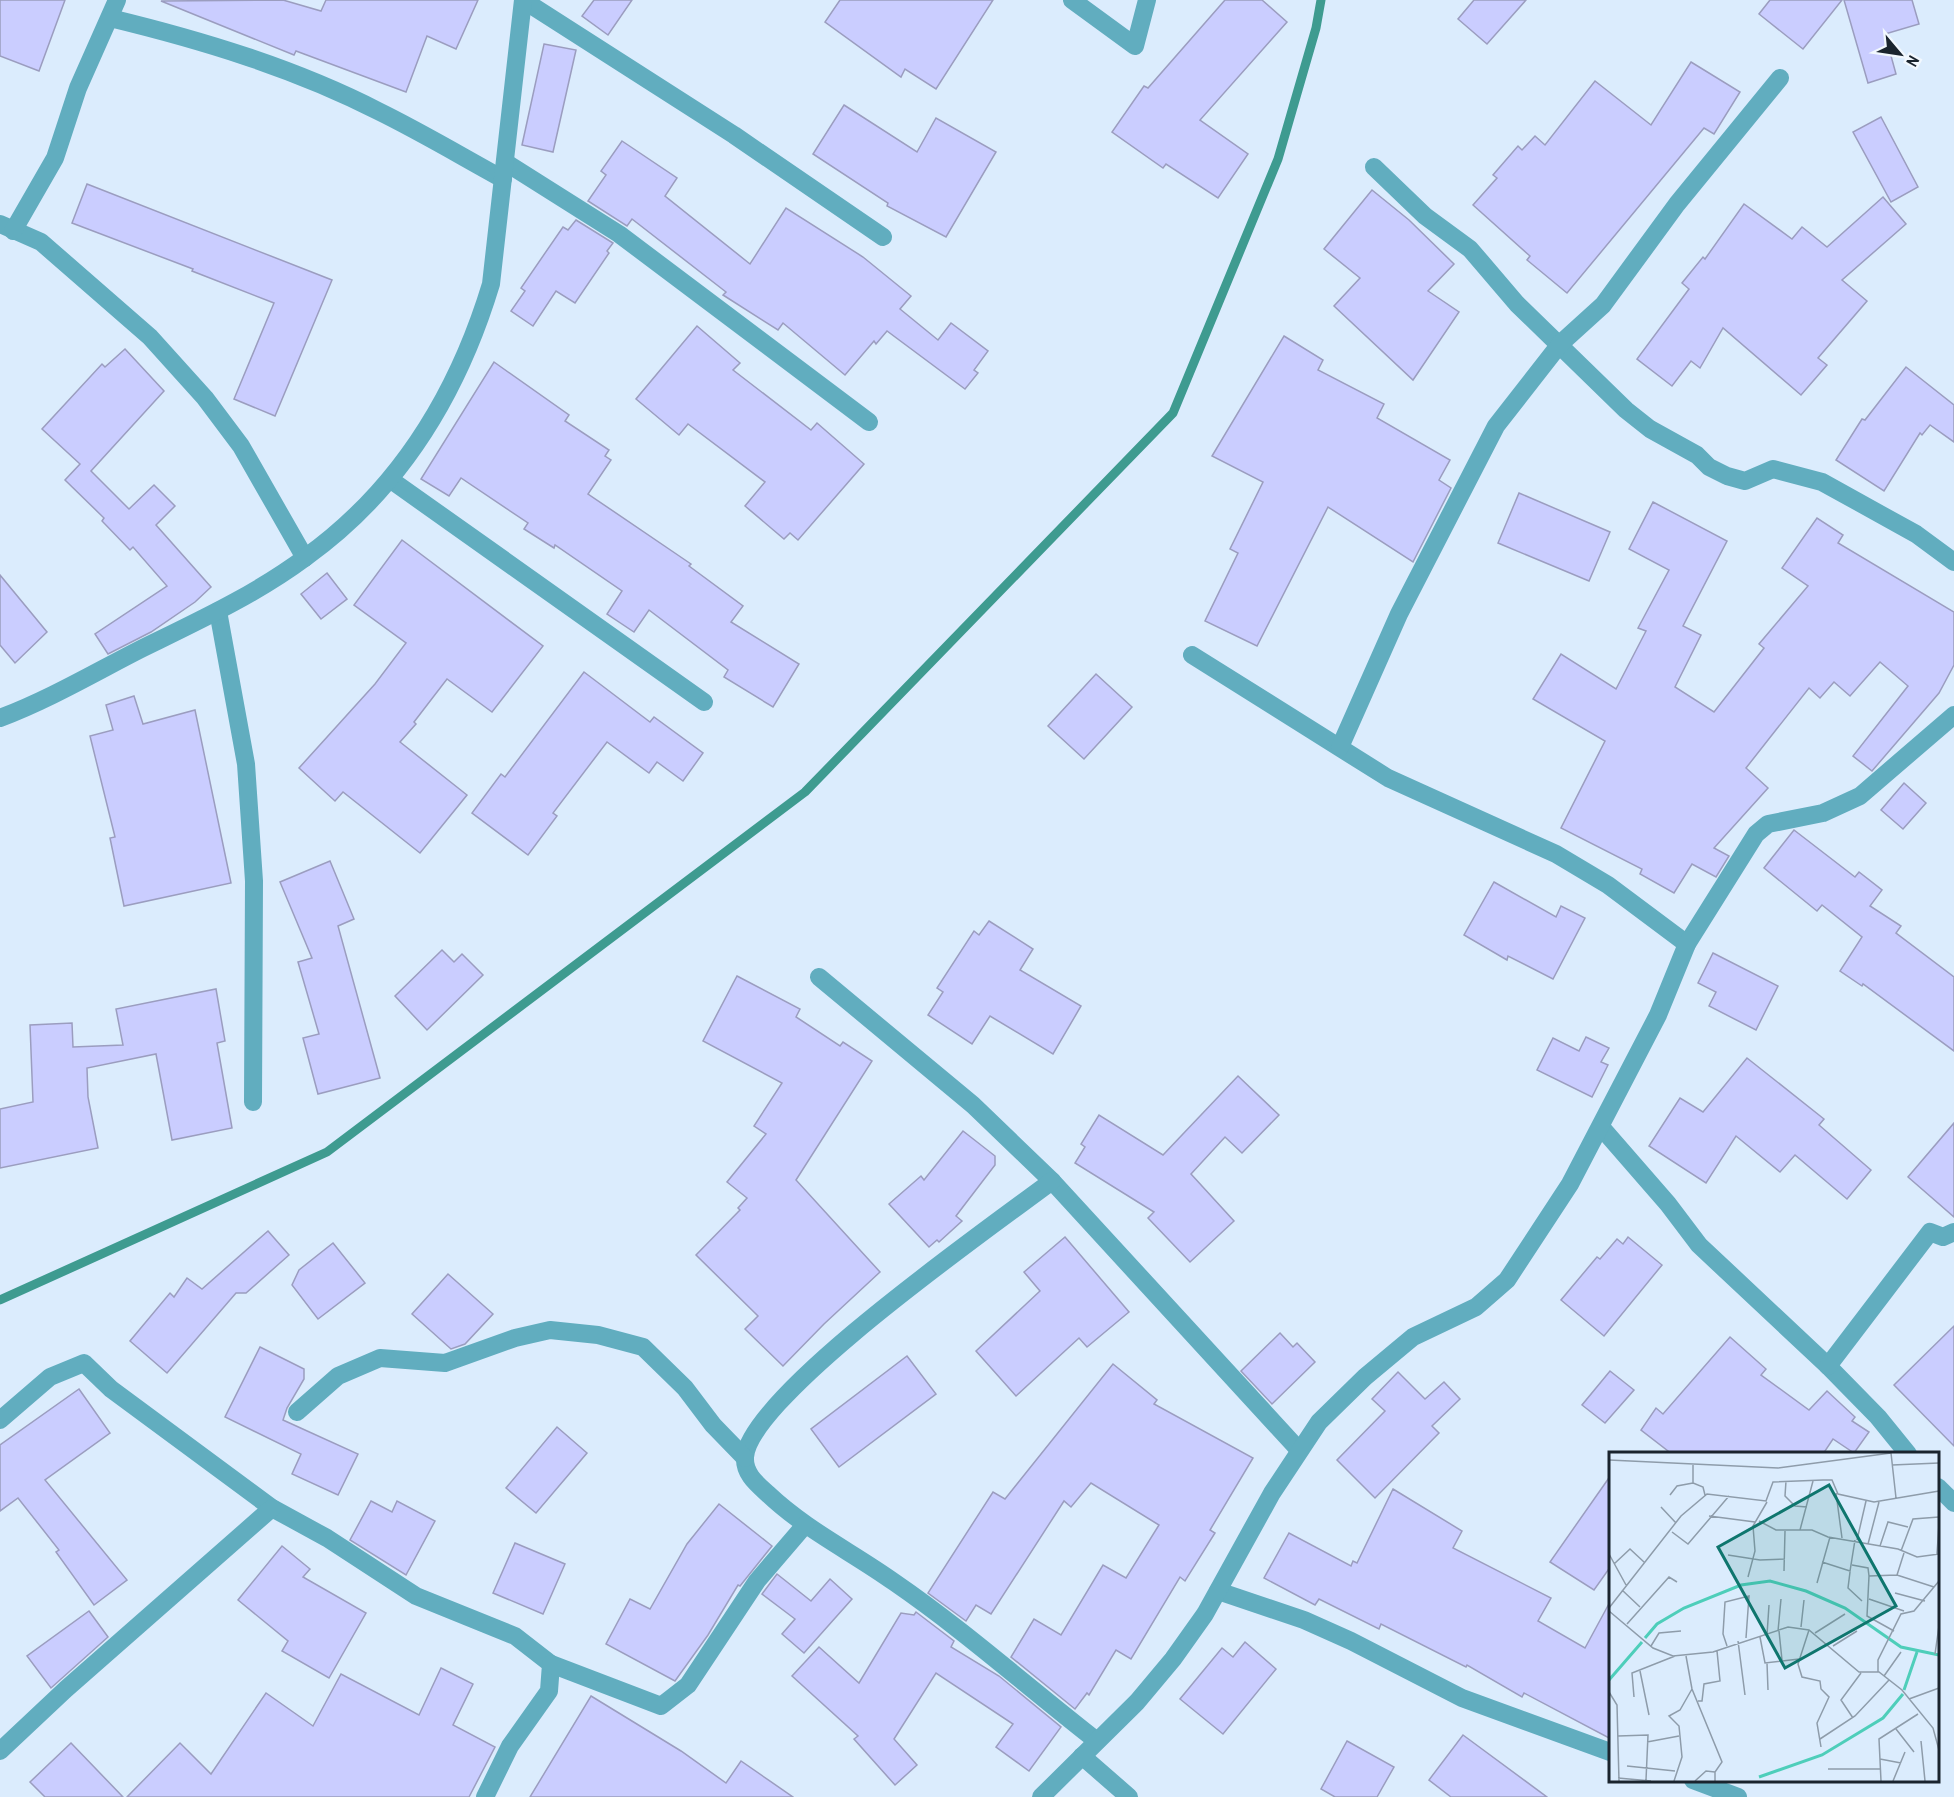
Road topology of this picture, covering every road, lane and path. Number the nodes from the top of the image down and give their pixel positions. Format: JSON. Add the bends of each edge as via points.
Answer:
{"nodes":[{"id":1,"x":117,"y":0,"type":"edge"},
{"id":2,"x":523,"y":0,"type":"edge"},
{"id":3,"x":1072,"y":0,"type":"edge"},
{"id":4,"x":1147,"y":0,"type":"edge"},
{"id":5,"x":110,"y":18,"type":"junction"},
{"id":6,"x":1780,"y":78,"type":"dead end"},
{"id":7,"x":1374,"y":166,"type":"dead end"},
{"id":8,"x":504,"y":170,"type":"junction"},
{"id":9,"x":7,"y":228,"type":"edge"},
{"id":10,"x":883,"y":237,"type":"dead end"},
{"id":11,"x":1560,"y":344,"type":"junction"},
{"id":12,"x":868,"y":422,"type":"dead end"},
{"id":13,"x":391,"y":480,"type":"junction"},
{"id":14,"x":305,"y":558,"type":"junction"},
{"id":15,"x":1954,"y":562,"type":"edge"},
{"id":16,"x":218,"y":611,"type":"junction"},
{"id":17,"x":1192,"y":654,"type":"dead end"},
{"id":18,"x":704,"y":702,"type":"dead end"},
{"id":19,"x":1954,"y":715,"type":"edge"},
{"id":20,"x":0,"y":718,"type":"edge"},
{"id":21,"x":1340,"y":747,"type":"junction"},
{"id":22,"x":1686,"y":944,"type":"junction"},
{"id":23,"x":819,"y":976,"type":"dead end"},
{"id":24,"x":253,"y":1102,"type":"dead end"},
{"id":25,"x":1601,"y":1127,"type":"junction"},
{"id":26,"x":1052,"y":1181,"type":"junction"},
{"id":27,"x":1954,"y":1232,"type":"edge"},
{"id":28,"x":1828,"y":1366,"type":"junction"},
{"id":29,"x":297,"y":1412,"type":"dead end"},
{"id":30,"x":0,"y":1420,"type":"edge"},
{"id":31,"x":1298,"y":1449,"type":"junction"},
{"id":32,"x":1906,"y":1452,"type":"edge"},
{"id":33,"x":745,"y":1458,"type":"junction"},
{"id":34,"x":1939,"y":1488,"type":"edge"},
{"id":35,"x":1954,"y":1503,"type":"edge"},
{"id":36,"x":272,"y":1508,"type":"junction"},
{"id":37,"x":805,"y":1526,"type":"junction"},
{"id":38,"x":1218,"y":1591,"type":"junction"},
{"id":39,"x":552,"y":1664,"type":"junction"},
{"id":40,"x":1098,"y":1741,"type":"junction"},
{"id":41,"x":0,"y":1751,"type":"edge"},
{"id":42,"x":1609,"y":1751,"type":"edge"},
{"id":43,"x":1082,"y":1756,"type":"junction"},
{"id":44,"x":1698,"y":1782,"type":"edge"},
{"id":45,"x":485,"y":1797,"type":"edge"},
{"id":46,"x":1041,"y":1797,"type":"edge"},
{"id":47,"x":1129,"y":1797,"type":"edge"},
{"id":48,"x":1738,"y":1797,"type":"edge"}],
"edges":[{"from":1,"to":5,"type":"street"},
{"from":2,"to":8,"type":"street"},
{"from":2,"to":10,"type":"street","via":[[734,135]]},
{"from":3,"to":4,"type":"street","via":[[1135,46]]},
{"from":5,"to":8,"type":"street","via":[[201,40],[278,68]]},
{"from":5,"to":9,"type":"street","via":[[78,88],[55,158]]},
{"from":6,"to":11,"type":"street","via":[[1677,204],[1603,305]]},
{"from":7,"to":11,"type":"street","via":[[1425,216],[1470,249],[1517,304]]},
{"from":8,"to":12,"type":"street","via":[[619,234]]},
{"from":8,"to":13,"type":"street","via":[[491,284],[480,320],[454,380]]},
{"from":9,"to":14,"type":"street","via":[[41,242],[150,337],[189,380],[242,446]]},
{"from":11,"to":15,"type":"street","via":[[1626,411],[1697,455],[1709,467],[1745,481],[1773,469],[1822,482],[1916,534]]},
{"from":11,"to":21,"type":"street","via":[[1496,426],[1399,614]]},
{"from":13,"to":14,"type":"street","via":[[358,515]]},
{"from":13,"to":18,"type":"street"},
{"from":14,"to":16,"type":"street"},
{"from":16,"to":20,"type":"street"},
{"from":16,"to":24,"type":"street","via":[[246,764],[254,881]]},
{"from":17,"to":21,"type":"street"},
{"from":19,"to":22,"type":"street","via":[[1860,796],[1823,813],[1768,824],[1756,834]]},
{"from":21,"to":22,"type":"street","via":[[1388,778],[1556,854],[1608,885]]},
{"from":22,"to":25,"type":"street","via":[[1658,1015]]},
{"from":23,"to":26,"type":"street","via":[[973,1104]]},
{"from":25,"to":28,"type":"street","via":[[1699,1245]]},
{"from":25,"to":31,"type":"street","via":[[1508,1281],[1476,1307],[1432,1326],[1393,1353],[1319,1422]]},
{"from":26,"to":31,"type":"street"},
{"from":26,"to":33,"type":"street","via":[[841,1341],[764,1422],[748,1444]]},
{"from":27,"to":28,"type":"street","via":[[1943,1237],[1930,1232]]},
{"from":28,"to":32,"type":"street"},
{"from":29,"to":33,"type":"street","via":[[338,1376],[380,1358],[445,1363],[550,1330],[598,1335],[643,1347],[685,1388]]},
{"from":30,"to":36,"type":"street","via":[[50,1377],[84,1363],[111,1389]]},
{"from":31,"to":38,"type":"street"},
{"from":33,"to":37,"type":"street","via":[[748,1474]]},
{"from":34,"to":35,"type":"street"},
{"from":36,"to":39,"type":"street","via":[[327,1538],[416,1596],[515,1636]]},
{"from":36,"to":41,"type":"street"},
{"from":37,"to":39,"type":"street","via":[[757,1581],[688,1686],[661,1706]]},
{"from":37,"to":40,"type":"street","via":[[895,1582]]},
{"from":38,"to":40,"type":"street","via":[[1173,1659]]},
{"from":38,"to":42,"type":"street","via":[[1304,1620],[1471,1702]]},
{"from":39,"to":45,"type":"street","via":[[549,1691],[510,1746]]},
{"from":40,"to":43,"type":"street"},
{"from":43,"to":46,"type":"street"},
{"from":43,"to":47,"type":"street"},
{"from":44,"to":48,"type":"street"}]}
